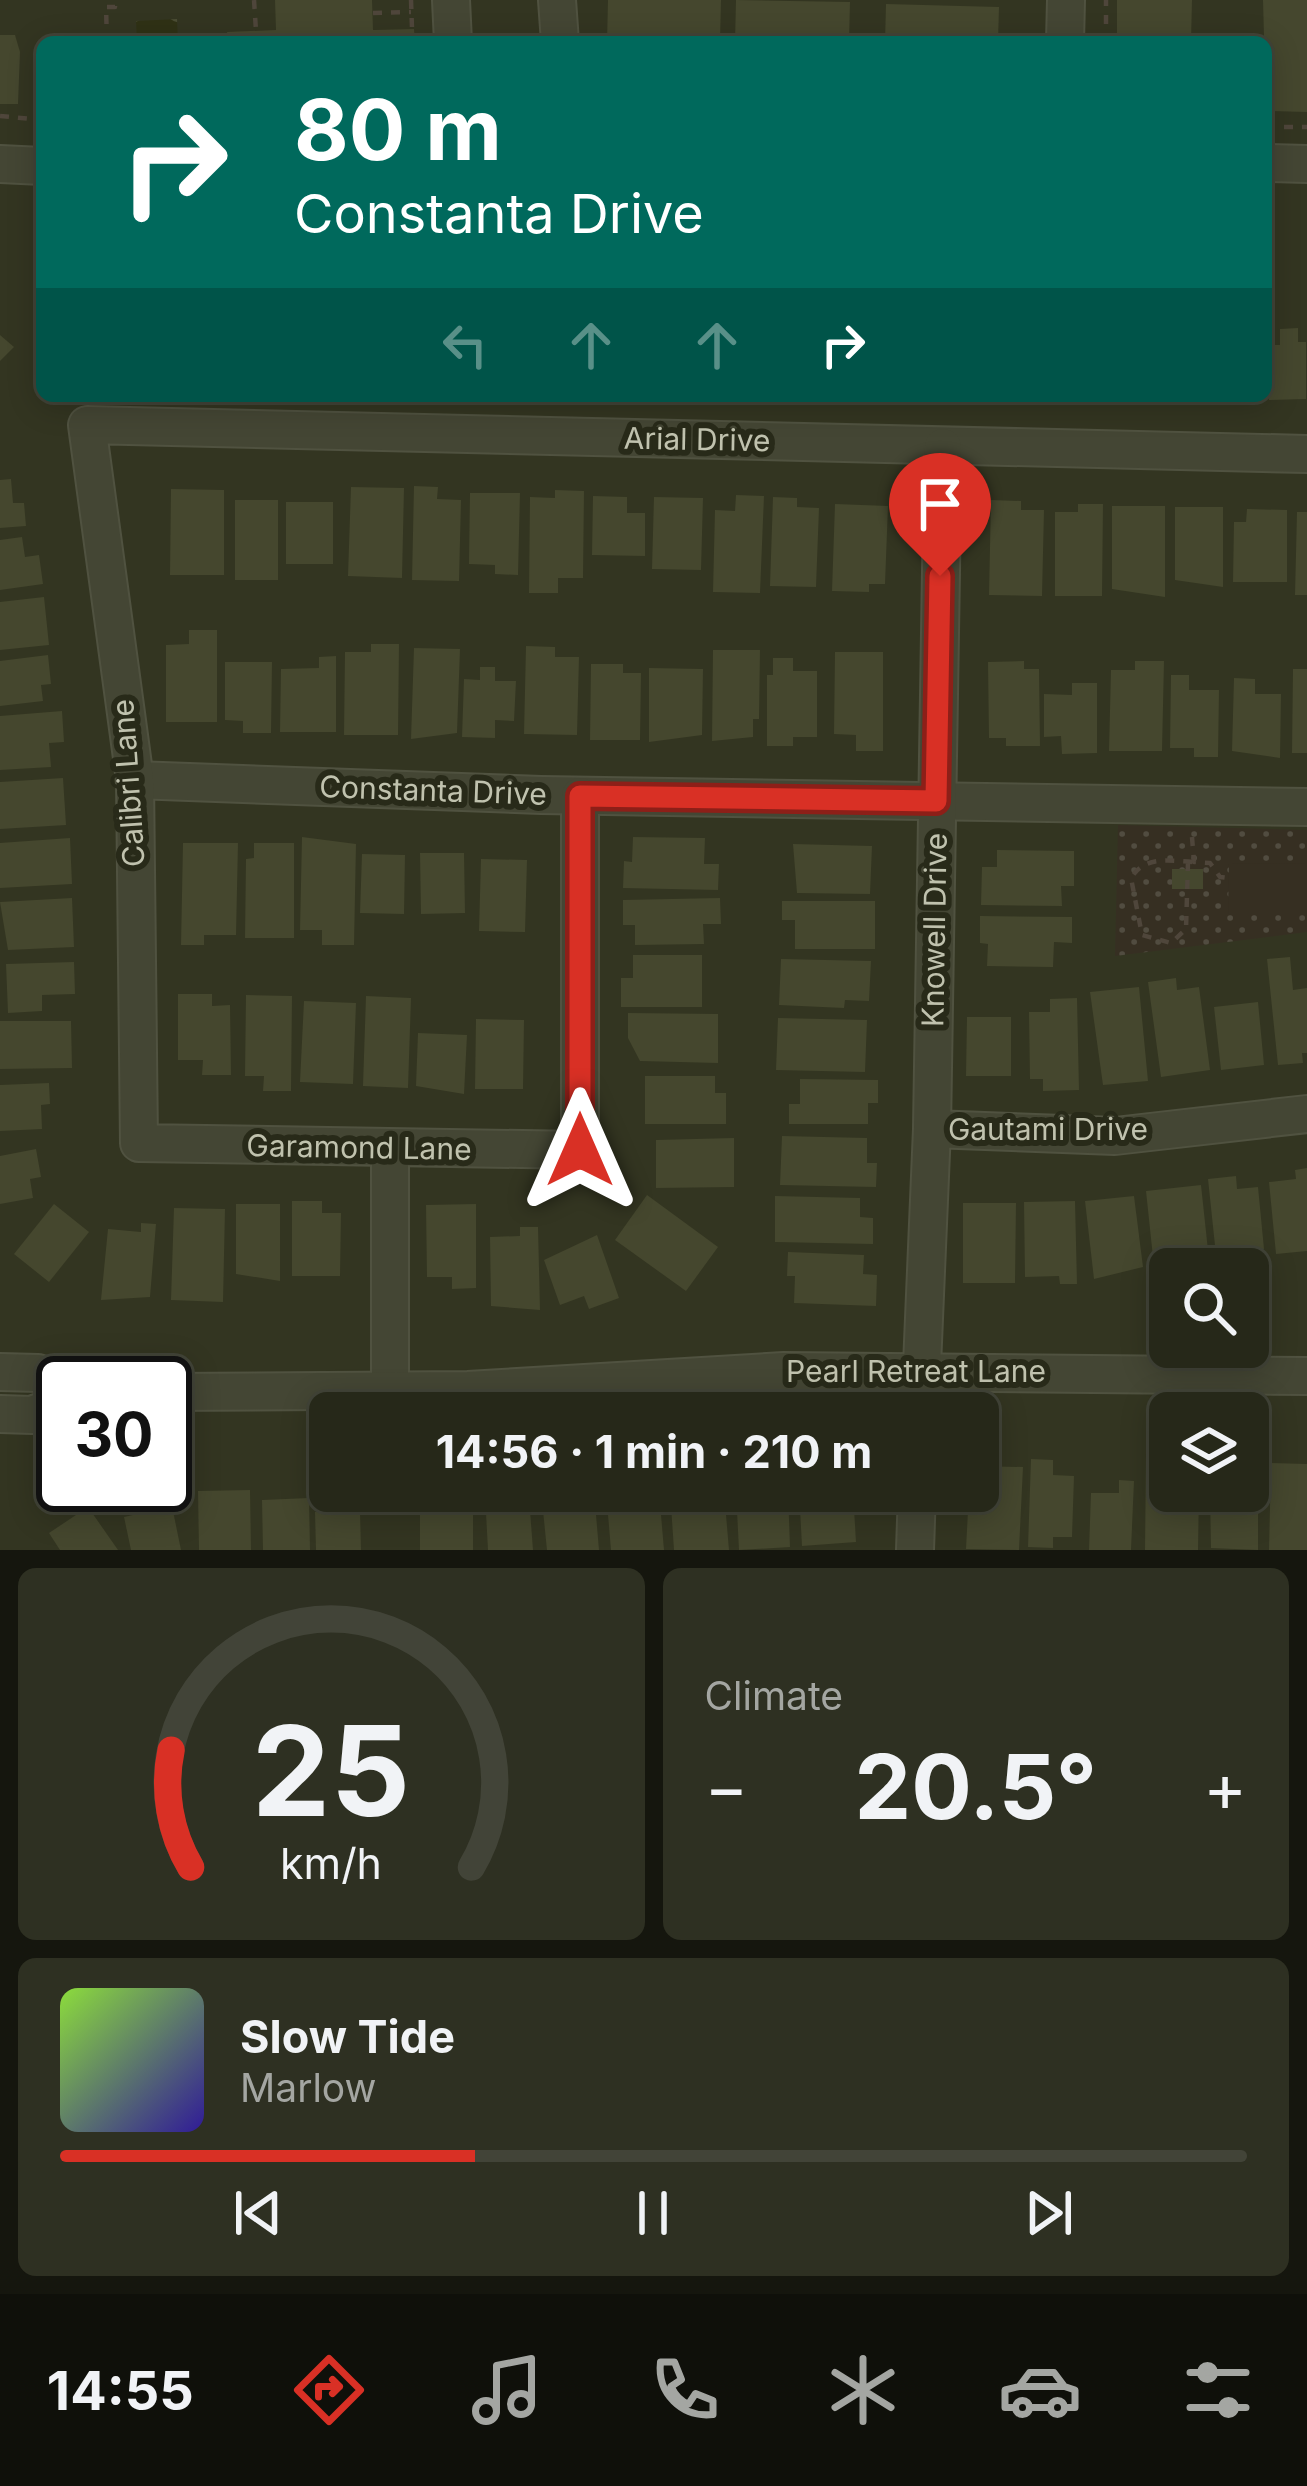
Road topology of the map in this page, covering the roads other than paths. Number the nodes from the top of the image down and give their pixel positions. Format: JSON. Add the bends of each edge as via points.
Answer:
{"nodes":[{"id":1,"x":452,"y":0,"type":"edge"},
{"id":2,"x":557,"y":0,"type":"edge"},
{"id":3,"x":1066,"y":0,"type":"edge"},
{"id":4,"x":453,"y":36,"type":"edge"},
{"id":5,"x":560,"y":36,"type":"edge"},
{"id":6,"x":1065,"y":36,"type":"edge"},
{"id":7,"x":1272,"y":163,"type":"edge"},
{"id":8,"x":0,"y":164,"type":"edge"},
{"id":9,"x":1307,"y":164,"type":"edge"},
{"id":10,"x":36,"y":166,"type":"edge"},
{"id":11,"x":87,"y":425,"type":"joint"},
{"id":12,"x":943,"y":447,"type":"junction"},
{"id":13,"x":1307,"y":454,"type":"edge"},
{"id":14,"x":135,"y":780,"type":"junction"},
{"id":15,"x":580,"y":796,"type":"junction"},
{"id":16,"x":936,"y":801,"type":"junction"},
{"id":17,"x":1307,"y":807,"type":"edge"},
{"id":18,"x":1307,"y":1114,"type":"edge"},
{"id":19,"x":932,"y":1129,"type":"junction"},
{"id":20,"x":139,"y":1143,"type":"joint"},
{"id":21,"x":390,"y":1150,"type":"junction"},
{"id":22,"x":921,"y":1370,"type":"junction"},
{"id":23,"x":0,"y":1372,"type":"edge"},
{"id":24,"x":36,"y":1373,"type":"edge"},
{"id":25,"x":1307,"y":1376,"type":"edge"},
{"id":26,"x":390,"y":1391,"type":"junction"},
{"id":27,"x":192,"y":1392,"type":"edge"},
{"id":28,"x":920,"y":1392,"type":"edge"},
{"id":29,"x":36,"y":1413,"type":"edge"},
{"id":30,"x":0,"y":1414,"type":"edge"},
{"id":31,"x":916,"y":1512,"type":"edge"},
{"id":32,"x":915,"y":1550,"type":"edge"}],
"edges":[{"from":1,"to":4,"type":"street"},
{"from":2,"to":5,"type":"street"},
{"from":3,"to":6,"type":"street"},
{"from":7,"to":9,"type":"street"},
{"from":8,"to":10,"type":"street"},
{"from":11,"to":12,"type":"street","name":"Arial Drive"},
{"from":11,"to":14,"type":"street","name":"Calibri Lane"},
{"from":12,"to":13,"type":"street","name":"Arial Drive"},
{"from":12,"to":16,"type":"street","name":"Knowell Drive"},
{"from":14,"to":15,"type":"street","name":"Constanta Drive"},
{"from":14,"to":20,"type":"street","name":"Calibri Lane"},
{"from":15,"to":16,"type":"street","name":"Constanta Drive"},
{"from":15,"to":21,"type":"street","name":"Garamond Lane","via":[[580,1150]]},
{"from":16,"to":17,"type":"street","name":"Constanta Drive"},
{"from":16,"to":19,"type":"street","name":"Knowell Drive"},
{"from":18,"to":19,"type":"street","name":"Gautami Drive","via":[[1115,1136]]},
{"from":19,"to":22,"type":"street","name":"Knowell Drive"},
{"from":20,"to":21,"type":"street","name":"Garamond Lane"},
{"from":21,"to":26,"type":"street"},
{"from":22,"to":25,"type":"street","name":"Pearl Retreat Lane"},
{"from":22,"to":26,"type":"street","name":"Pearl Retreat Lane"},
{"from":22,"to":28,"type":"street","name":"Knowell Drive"},
{"from":23,"to":24,"type":"street"},
{"from":26,"to":27,"type":"street","name":"Pearl Retreat Lane"},
{"from":29,"to":30,"type":"street"},
{"from":31,"to":32,"type":"street"}]}
